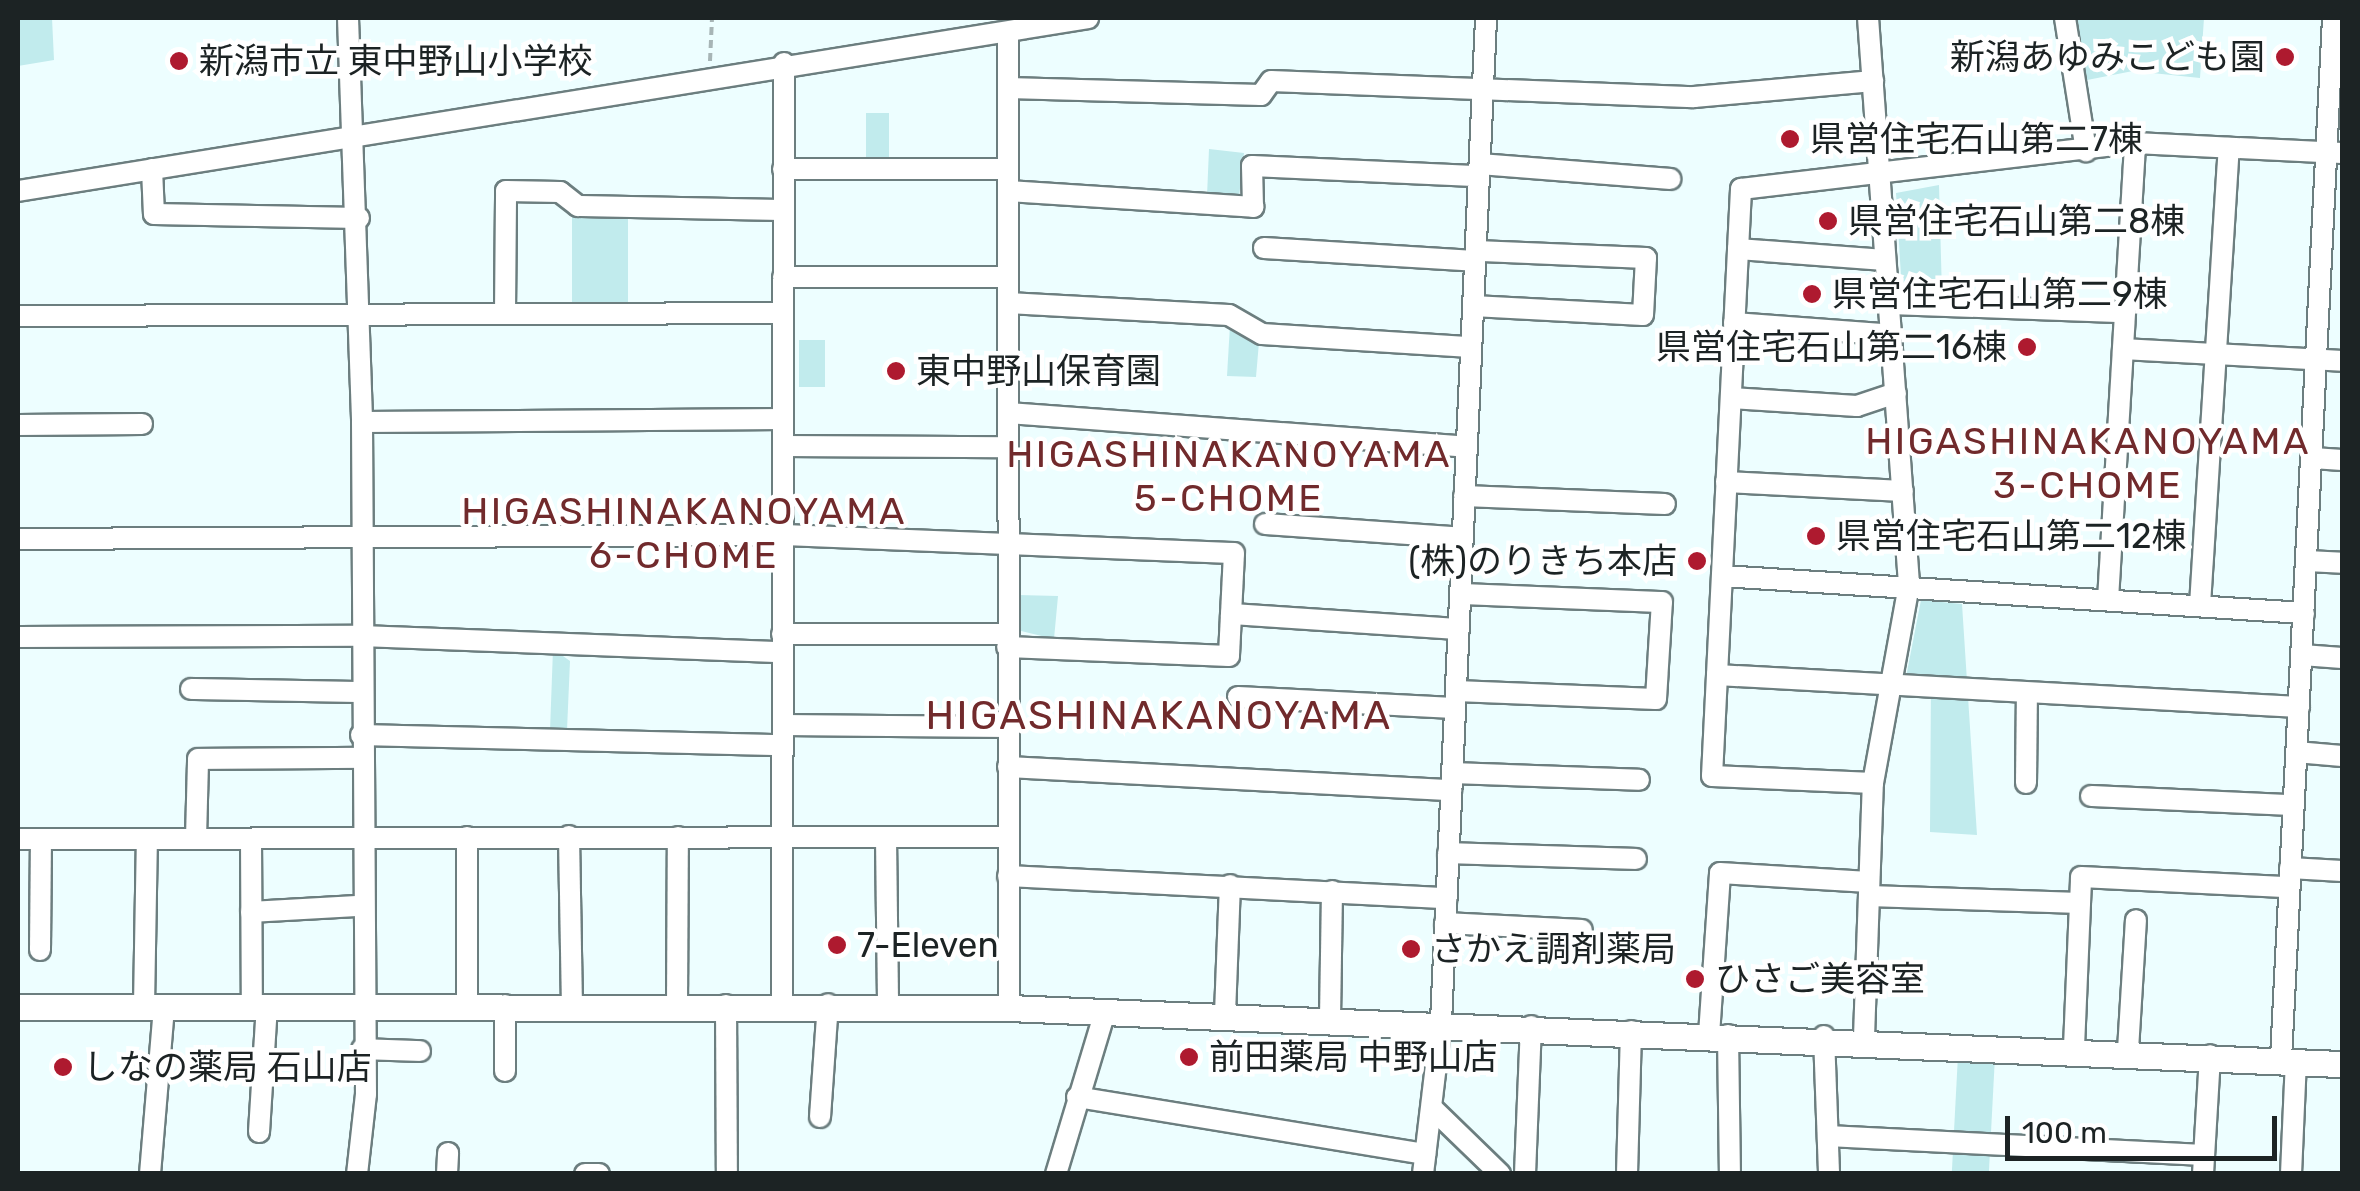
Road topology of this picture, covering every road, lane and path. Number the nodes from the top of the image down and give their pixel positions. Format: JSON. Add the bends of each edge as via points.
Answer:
{"nodes":[{"id":1,"x":348,"y":18,"type":"edge"},
{"id":2,"x":712,"y":18,"type":"edge"},
{"id":3,"x":1088,"y":18,"type":"edge"},
{"id":4,"x":1486,"y":18,"type":"edge"},
{"id":5,"x":1868,"y":18,"type":"edge"},
{"id":6,"x":2065,"y":18,"type":"edge"},
{"id":7,"x":2333,"y":18,"type":"edge"},
{"id":8,"x":1008,"y":33,"type":"junction"},
{"id":9,"x":2336,"y":62,"type":"edge"},
{"id":10,"x":784,"y":63,"type":"junction"},
{"id":11,"x":710,"y":76,"type":"junction"},
{"id":12,"x":1873,"y":81,"type":"junction"},
{"id":13,"x":1008,"y":88,"type":"junction"},
{"id":14,"x":1483,"y":91,"type":"junction"},
{"id":15,"x":357,"y":130,"type":"junction"},
{"id":16,"x":2135,"y":143,"type":"junction"},
{"id":17,"x":2229,"y":148,"type":"junction"},
{"id":18,"x":2086,"y":151,"type":"junction"},
{"id":19,"x":2334,"y":152,"type":"edge"},
{"id":20,"x":783,"y":168,"type":"junction"},
{"id":21,"x":1008,"y":168,"type":"junction"},
{"id":22,"x":152,"y":169,"type":"junction"},
{"id":23,"x":1477,"y":170,"type":"junction"},
{"id":24,"x":1881,"y":178,"type":"junction"},
{"id":25,"x":1670,"y":179,"type":"dead end"},
{"id":26,"x":18,"y":191,"type":"edge"},
{"id":27,"x":1008,"y":191,"type":"junction"},
{"id":28,"x":783,"y":210,"type":"junction"},
{"id":29,"x":358,"y":218,"type":"junction"},
{"id":30,"x":1264,"y":248,"type":"dead end"},
{"id":31,"x":1738,"y":248,"type":"junction"},
{"id":32,"x":1476,"y":256,"type":"junction"},
{"id":33,"x":2332,"y":259,"type":"edge"},
{"id":34,"x":1885,"y":260,"type":"junction"},
{"id":35,"x":1008,"y":276,"type":"junction"},
{"id":36,"x":783,"y":277,"type":"junction"},
{"id":37,"x":1008,"y":302,"type":"junction"},
{"id":38,"x":1890,"y":304,"type":"junction"},
{"id":39,"x":1473,"y":306,"type":"junction"},
{"id":40,"x":359,"y":312,"type":"junction"},
{"id":41,"x":2124,"y":312,"type":"junction"},
{"id":42,"x":504,"y":313,"type":"junction"},
{"id":43,"x":783,"y":314,"type":"junction"},
{"id":44,"x":18,"y":316,"type":"edge"},
{"id":45,"x":1734,"y":323,"type":"junction"},
{"id":46,"x":1892,"y":335,"type":"junction"},
{"id":47,"x":1471,"y":347,"type":"junction"},
{"id":48,"x":2122,"y":349,"type":"junction"},
{"id":49,"x":2217,"y":355,"type":"junction"},
{"id":50,"x":2317,"y":360,"type":"junction"},
{"id":51,"x":2342,"y":361,"type":"edge"},
{"id":52,"x":1896,"y":393,"type":"junction"},
{"id":53,"x":1730,"y":398,"type":"junction"},
{"id":54,"x":1008,"y":412,"type":"junction"},
{"id":55,"x":783,"y":419,"type":"junction"},
{"id":56,"x":362,"y":422,"type":"junction"},
{"id":57,"x":142,"y":424,"type":"dead end"},
{"id":58,"x":18,"y":425,"type":"edge"},
{"id":59,"x":783,"y":446,"type":"junction"},
{"id":60,"x":1467,"y":446,"type":"junction"},
{"id":61,"x":1007,"y":447,"type":"junction"},
{"id":62,"x":2313,"y":458,"type":"junction"},
{"id":63,"x":2342,"y":460,"type":"edge"},
{"id":64,"x":1726,"y":482,"type":"junction"},
{"id":65,"x":1903,"y":491,"type":"junction"},
{"id":66,"x":1464,"y":496,"type":"junction"},
{"id":67,"x":1666,"y":504,"type":"dead end"},
{"id":68,"x":1265,"y":524,"type":"dead end"},
{"id":69,"x":782,"y":535,"type":"junction"},
{"id":70,"x":362,"y":538,"type":"junction"},
{"id":71,"x":1007,"y":538,"type":"junction"},
{"id":72,"x":1463,"y":538,"type":"junction"},
{"id":73,"x":18,"y":539,"type":"edge"},
{"id":74,"x":2306,"y":561,"type":"junction"},
{"id":75,"x":2342,"y":563,"type":"edge"},
{"id":76,"x":1722,"y":576,"type":"junction"},
{"id":77,"x":1910,"y":584,"type":"junction"},
{"id":78,"x":1460,"y":594,"type":"junction"},
{"id":79,"x":2108,"y":600,"type":"junction"},
{"id":80,"x":2200,"y":604,"type":"junction"},
{"id":81,"x":2304,"y":612,"type":"junction"},
{"id":82,"x":1231,"y":614,"type":"junction"},
{"id":83,"x":1458,"y":629,"type":"junction"},
{"id":84,"x":362,"y":636,"type":"junction"},
{"id":85,"x":18,"y":637,"type":"edge"},
{"id":86,"x":1008,"y":641,"type":"junction"},
{"id":87,"x":782,"y":643,"type":"junction"},
{"id":88,"x":2302,"y":655,"type":"junction"},
{"id":89,"x":2342,"y":658,"type":"edge"},
{"id":90,"x":1717,"y":675,"type":"junction"},
{"id":91,"x":1888,"y":686,"type":"junction"},
{"id":92,"x":191,"y":689,"type":"dead end"},
{"id":93,"x":361,"y":692,"type":"junction"},
{"id":94,"x":2026,"y":692,"type":"junction"},
{"id":95,"x":1238,"y":697,"type":"dead end"},
{"id":96,"x":1455,"y":699,"type":"junction"},
{"id":97,"x":2298,"y":707,"type":"junction"},
{"id":98,"x":1008,"y":727,"type":"junction"},
{"id":99,"x":361,"y":735,"type":"junction"},
{"id":100,"x":784,"y":735,"type":"junction"},
{"id":101,"x":2296,"y":752,"type":"junction"},
{"id":102,"x":2342,"y":756,"type":"edge"},
{"id":103,"x":361,"y":758,"type":"junction"},
{"id":104,"x":1008,"y":767,"type":"junction"},
{"id":105,"x":1639,"y":780,"type":"dead end"},
{"id":106,"x":1452,"y":781,"type":"junction"},
{"id":107,"x":1872,"y":783,"type":"junction"},
{"id":108,"x":2026,"y":784,"type":"dead end"},
{"id":109,"x":2091,"y":796,"type":"dead end"},
{"id":110,"x":2294,"y":805,"type":"junction"},
{"id":111,"x":360,"y":836,"type":"junction"},
{"id":112,"x":569,"y":836,"type":"junction"},
{"id":113,"x":466,"y":837,"type":"junction"},
{"id":114,"x":678,"y":837,"type":"junction"},
{"id":115,"x":886,"y":837,"type":"junction"},
{"id":116,"x":1008,"y":837,"type":"junction"},
{"id":117,"x":196,"y":838,"type":"junction"},
{"id":118,"x":782,"y":838,"type":"junction"},
{"id":119,"x":18,"y":839,"type":"edge"},
{"id":120,"x":41,"y":839,"type":"junction"},
{"id":121,"x":147,"y":839,"type":"junction"},
{"id":122,"x":251,"y":839,"type":"junction"},
{"id":123,"x":1448,"y":853,"type":"junction"},
{"id":124,"x":1636,"y":860,"type":"dead end"},
{"id":125,"x":2342,"y":871,"type":"edge"},
{"id":126,"x":1008,"y":876,"type":"junction"},
{"id":127,"x":2290,"y":878,"type":"junction"},
{"id":128,"x":1230,"y":885,"type":"junction"},
{"id":129,"x":1869,"y":889,"type":"junction"},
{"id":130,"x":1332,"y":891,"type":"junction"},
{"id":131,"x":1446,"y":898,"type":"junction"},
{"id":132,"x":2080,"y":903,"type":"junction"},
{"id":133,"x":360,"y":906,"type":"junction"},
{"id":134,"x":251,"y":912,"type":"junction"},
{"id":135,"x":2136,"y":920,"type":"dead end"},
{"id":136,"x":1445,"y":923,"type":"junction"},
{"id":137,"x":1582,"y":930,"type":"dead end"},
{"id":138,"x":40,"y":950,"type":"dead end"},
{"id":139,"x":782,"y":1004,"type":"junction"},
{"id":140,"x":828,"y":1004,"type":"junction"},
{"id":141,"x":467,"y":1005,"type":"junction"},
{"id":142,"x":677,"y":1005,"type":"junction"},
{"id":143,"x":726,"y":1005,"type":"junction"},
{"id":144,"x":888,"y":1005,"type":"junction"},
{"id":145,"x":154,"y":1006,"type":"junction"},
{"id":146,"x":259,"y":1006,"type":"junction"},
{"id":147,"x":360,"y":1006,"type":"junction"},
{"id":148,"x":505,"y":1006,"type":"junction"},
{"id":149,"x":572,"y":1006,"type":"junction"},
{"id":150,"x":18,"y":1007,"type":"edge"},
{"id":151,"x":1009,"y":1008,"type":"junction"},
{"id":152,"x":1104,"y":1012,"type":"junction"},
{"id":153,"x":1225,"y":1014,"type":"junction"},
{"id":154,"x":1330,"y":1018,"type":"junction"},
{"id":155,"x":1441,"y":1022,"type":"junction"},
{"id":156,"x":1531,"y":1026,"type":"junction"},
{"id":157,"x":1631,"y":1031,"type":"junction"},
{"id":158,"x":1718,"y":1035,"type":"junction"},
{"id":159,"x":1824,"y":1036,"type":"junction"},
{"id":160,"x":1864,"y":1037,"type":"junction"},
{"id":161,"x":2074,"y":1047,"type":"junction"},
{"id":162,"x":362,"y":1049,"type":"junction"},
{"id":163,"x":2128,"y":1050,"type":"junction"},
{"id":164,"x":420,"y":1051,"type":"dead end"},
{"id":165,"x":2210,"y":1055,"type":"junction"},
{"id":166,"x":2288,"y":1060,"type":"junction"},
{"id":167,"x":2342,"y":1064,"type":"edge"},
{"id":168,"x":505,"y":1071,"type":"dead end"},
{"id":169,"x":1076,"y":1097,"type":"junction"},
{"id":170,"x":1432,"y":1108,"type":"junction"},
{"id":171,"x":820,"y":1117,"type":"dead end"},
{"id":172,"x":258,"y":1132,"type":"dead end"},
{"id":173,"x":1828,"y":1136,"type":"junction"},
{"id":174,"x":1424,"y":1164,"type":"edge"},
{"id":175,"x":2204,"y":1164,"type":"edge"},
{"id":176,"x":150,"y":1174,"type":"edge"},
{"id":177,"x":357,"y":1174,"type":"edge"},
{"id":178,"x":586,"y":1174,"type":"edge"},
{"id":179,"x":599,"y":1174,"type":"edge"},
{"id":180,"x":727,"y":1174,"type":"edge"},
{"id":181,"x":1056,"y":1174,"type":"edge"},
{"id":182,"x":1500,"y":1174,"type":"edge"},
{"id":183,"x":1525,"y":1174,"type":"edge"},
{"id":184,"x":1627,"y":1174,"type":"edge"},
{"id":185,"x":1730,"y":1174,"type":"edge"},
{"id":186,"x":1829,"y":1174,"type":"edge"},
{"id":187,"x":2291,"y":1174,"type":"edge"}],
"edges":[{"from":1,"to":15,"type":"street"},
{"from":2,"to":11,"type":"path"},
{"from":3,"to":8,"type":"street"},
{"from":4,"to":14,"type":"street"},
{"from":5,"to":12,"type":"street"},
{"from":6,"to":18,"type":"street"},
{"from":7,"to":9,"type":"street"},
{"from":8,"to":10,"type":"street"},
{"from":8,"to":13,"type":"street"},
{"from":9,"to":19,"type":"street"},
{"from":10,"to":11,"type":"street"},
{"from":10,"to":20,"type":"street"},
{"from":11,"to":15,"type":"street"},
{"from":12,"to":14,"type":"street","via":[[1694,97]]},
{"from":12,"to":24,"type":"street"},
{"from":13,"to":14,"type":"street","via":[[1261,95],[1272,82]]},
{"from":13,"to":21,"type":"street"},
{"from":14,"to":23,"type":"street"},
{"from":15,"to":22,"type":"street"},
{"from":15,"to":29,"type":"street"},
{"from":16,"to":17,"type":"street"},
{"from":16,"to":18,"type":"street"},
{"from":16,"to":41,"type":"street"},
{"from":17,"to":19,"type":"street"},
{"from":17,"to":49,"type":"street"},
{"from":18,"to":24,"type":"street"},
{"from":19,"to":33,"type":"street"},
{"from":20,"to":21,"type":"street"},
{"from":20,"to":28,"type":"street"},
{"from":21,"to":27,"type":"street"},
{"from":22,"to":26,"type":"street"},
{"from":22,"to":29,"type":"street","via":[[154,214]]},
{"from":23,"to":25,"type":"street"},
{"from":23,"to":27,"type":"street","via":[[1252,166],[1253,207]]},
{"from":23,"to":32,"type":"street"},
{"from":24,"to":31,"type":"street","via":[[1741,188]]},
{"from":24,"to":34,"type":"street"},
{"from":27,"to":35,"type":"street"},
{"from":28,"to":36,"type":"street"},
{"from":28,"to":42,"type":"street","via":[[578,206],[560,192],[506,190]]},
{"from":29,"to":40,"type":"street"},
{"from":30,"to":32,"type":"street"},
{"from":31,"to":34,"type":"street"},
{"from":31,"to":45,"type":"street"},
{"from":32,"to":39,"type":"street"},
{"from":32,"to":39,"type":"street","via":[[1646,258],[1643,315]]},
{"from":33,"to":50,"type":"street"},
{"from":34,"to":38,"type":"street"},
{"from":35,"to":36,"type":"street"},
{"from":35,"to":37,"type":"street"},
{"from":36,"to":43,"type":"street"},
{"from":37,"to":47,"type":"street","via":[[1228,315],[1262,334]]},
{"from":37,"to":54,"type":"street"},
{"from":38,"to":41,"type":"street"},
{"from":38,"to":46,"type":"street"},
{"from":39,"to":47,"type":"street"},
{"from":40,"to":42,"type":"street"},
{"from":40,"to":44,"type":"street"},
{"from":40,"to":56,"type":"street"},
{"from":41,"to":48,"type":"street"},
{"from":42,"to":43,"type":"street"},
{"from":43,"to":55,"type":"street"},
{"from":45,"to":46,"type":"street"},
{"from":45,"to":53,"type":"street"},
{"from":46,"to":52,"type":"street"},
{"from":47,"to":60,"type":"street"},
{"from":48,"to":49,"type":"street"},
{"from":48,"to":79,"type":"street"},
{"from":49,"to":50,"type":"street"},
{"from":49,"to":80,"type":"street"},
{"from":50,"to":51,"type":"street"},
{"from":50,"to":62,"type":"street"},
{"from":52,"to":53,"type":"street","via":[[1857,406]]},
{"from":52,"to":65,"type":"street"},
{"from":53,"to":64,"type":"street"},
{"from":54,"to":60,"type":"street"},
{"from":54,"to":61,"type":"street"},
{"from":55,"to":56,"type":"street"},
{"from":55,"to":59,"type":"street"},
{"from":56,"to":70,"type":"street"},
{"from":57,"to":58,"type":"street"},
{"from":59,"to":61,"type":"street"},
{"from":59,"to":69,"type":"street"},
{"from":60,"to":66,"type":"street"},
{"from":61,"to":71,"type":"street"},
{"from":62,"to":63,"type":"street"},
{"from":62,"to":74,"type":"street"},
{"from":64,"to":65,"type":"street"},
{"from":64,"to":76,"type":"street"},
{"from":65,"to":77,"type":"street"},
{"from":66,"to":67,"type":"street"},
{"from":66,"to":72,"type":"street"},
{"from":68,"to":72,"type":"street"},
{"from":69,"to":70,"type":"street"},
{"from":69,"to":71,"type":"street"},
{"from":69,"to":87,"type":"street"},
{"from":70,"to":73,"type":"street"},
{"from":70,"to":84,"type":"street"},
{"from":71,"to":82,"type":"street","via":[[1234,553]]},
{"from":71,"to":86,"type":"street"},
{"from":72,"to":78,"type":"street"},
{"from":74,"to":75,"type":"street"},
{"from":74,"to":81,"type":"street"},
{"from":76,"to":77,"type":"street"},
{"from":76,"to":90,"type":"street"},
{"from":77,"to":79,"type":"street"},
{"from":77,"to":91,"type":"street"},
{"from":78,"to":83,"type":"street"},
{"from":78,"to":96,"type":"street","via":[[1662,602],[1656,699]]},
{"from":79,"to":80,"type":"street"},
{"from":80,"to":81,"type":"street"},
{"from":81,"to":88,"type":"street"},
{"from":82,"to":83,"type":"street"},
{"from":82,"to":86,"type":"street","via":[[1228,656]]},
{"from":83,"to":96,"type":"street"},
{"from":84,"to":85,"type":"street"},
{"from":84,"to":87,"type":"street"},
{"from":84,"to":93,"type":"street"},
{"from":86,"to":87,"type":"street"},
{"from":86,"to":98,"type":"street"},
{"from":87,"to":100,"type":"street"},
{"from":88,"to":89,"type":"street"},
{"from":88,"to":97,"type":"street"},
{"from":90,"to":91,"type":"street"},
{"from":90,"to":107,"type":"street","via":[[1712,776]]},
{"from":91,"to":94,"type":"street"},
{"from":91,"to":107,"type":"street"},
{"from":92,"to":93,"type":"street"},
{"from":93,"to":99,"type":"street"},
{"from":94,"to":97,"type":"street"},
{"from":94,"to":108,"type":"street"},
{"from":95,"to":96,"type":"street"},
{"from":96,"to":106,"type":"street"},
{"from":97,"to":101,"type":"street"},
{"from":98,"to":100,"type":"street"},
{"from":98,"to":104,"type":"street"},
{"from":99,"to":100,"type":"street"},
{"from":99,"to":103,"type":"street"},
{"from":100,"to":118,"type":"street"},
{"from":101,"to":102,"type":"street"},
{"from":101,"to":110,"type":"street"},
{"from":103,"to":111,"type":"street"},
{"from":103,"to":117,"type":"street","via":[[198,759]]},
{"from":104,"to":106,"type":"street"},
{"from":104,"to":116,"type":"street"},
{"from":105,"to":106,"type":"street"},
{"from":106,"to":123,"type":"street"},
{"from":107,"to":129,"type":"street"},
{"from":109,"to":110,"type":"street"},
{"from":110,"to":127,"type":"street"},
{"from":111,"to":113,"type":"street"},
{"from":111,"to":122,"type":"street"},
{"from":111,"to":133,"type":"street"},
{"from":112,"to":113,"type":"street"},
{"from":112,"to":114,"type":"street"},
{"from":112,"to":149,"type":"street"},
{"from":113,"to":141,"type":"street"},
{"from":114,"to":118,"type":"street"},
{"from":114,"to":142,"type":"street"},
{"from":115,"to":116,"type":"street"},
{"from":115,"to":118,"type":"street"},
{"from":115,"to":144,"type":"street"},
{"from":116,"to":126,"type":"street"},
{"from":117,"to":121,"type":"street"},
{"from":117,"to":122,"type":"street"},
{"from":118,"to":139,"type":"street"},
{"from":119,"to":120,"type":"street"},
{"from":120,"to":121,"type":"street"},
{"from":120,"to":138,"type":"street"},
{"from":121,"to":145,"type":"street"},
{"from":122,"to":134,"type":"street"},
{"from":123,"to":124,"type":"street"},
{"from":123,"to":131,"type":"street"},
{"from":125,"to":127,"type":"street"},
{"from":126,"to":128,"type":"street"},
{"from":126,"to":151,"type":"street"},
{"from":127,"to":132,"type":"street","via":[[2081,877]]},
{"from":127,"to":166,"type":"street"},
{"from":128,"to":130,"type":"street"},
{"from":128,"to":153,"type":"street"},
{"from":129,"to":132,"type":"street"},
{"from":129,"to":158,"type":"street","via":[[1720,872]]},
{"from":129,"to":160,"type":"street"},
{"from":130,"to":131,"type":"street"},
{"from":130,"to":154,"type":"street"},
{"from":131,"to":136,"type":"street"},
{"from":132,"to":161,"type":"street"},
{"from":133,"to":134,"type":"street"},
{"from":133,"to":147,"type":"street"},
{"from":134,"to":146,"type":"street"},
{"from":135,"to":163,"type":"street"},
{"from":136,"to":137,"type":"street"},
{"from":136,"to":155,"type":"street"},
{"from":139,"to":140,"type":"street"},
{"from":139,"to":143,"type":"street"},
{"from":140,"to":144,"type":"street"},
{"from":140,"to":171,"type":"street"},
{"from":141,"to":147,"type":"street"},
{"from":141,"to":148,"type":"street"},
{"from":142,"to":143,"type":"street"},
{"from":142,"to":149,"type":"street"},
{"from":143,"to":180,"type":"street"},
{"from":144,"to":151,"type":"street"},
{"from":145,"to":146,"type":"street"},
{"from":145,"to":150,"type":"street"},
{"from":145,"to":176,"type":"street"},
{"from":146,"to":147,"type":"street"},
{"from":146,"to":172,"type":"street"},
{"from":147,"to":162,"type":"street"},
{"from":148,"to":149,"type":"street"},
{"from":148,"to":168,"type":"street"},
{"from":151,"to":152,"type":"street"},
{"from":152,"to":153,"type":"street"},
{"from":152,"to":169,"type":"street"},
{"from":153,"to":154,"type":"street"},
{"from":154,"to":155,"type":"street"},
{"from":155,"to":156,"type":"street"},
{"from":155,"to":170,"type":"street"},
{"from":156,"to":157,"type":"street"},
{"from":156,"to":183,"type":"street"},
{"from":157,"to":158,"type":"street"},
{"from":157,"to":184,"type":"street"},
{"from":158,"to":159,"type":"street"},
{"from":158,"to":185,"type":"street"},
{"from":159,"to":160,"type":"street"},
{"from":159,"to":173,"type":"street"},
{"from":160,"to":161,"type":"street"},
{"from":161,"to":163,"type":"street"},
{"from":162,"to":164,"type":"street"},
{"from":162,"to":177,"type":"street"},
{"from":163,"to":165,"type":"street"},
{"from":165,"to":166,"type":"street"},
{"from":165,"to":175,"type":"street"},
{"from":166,"to":167,"type":"street"},
{"from":166,"to":187,"type":"street"},
{"from":169,"to":174,"type":"street"},
{"from":169,"to":181,"type":"street"},
{"from":170,"to":174,"type":"street"},
{"from":170,"to":182,"type":"street"},
{"from":173,"to":175,"type":"street"},
{"from":173,"to":186,"type":"street"},
{"from":178,"to":179,"type":"street"}]}
